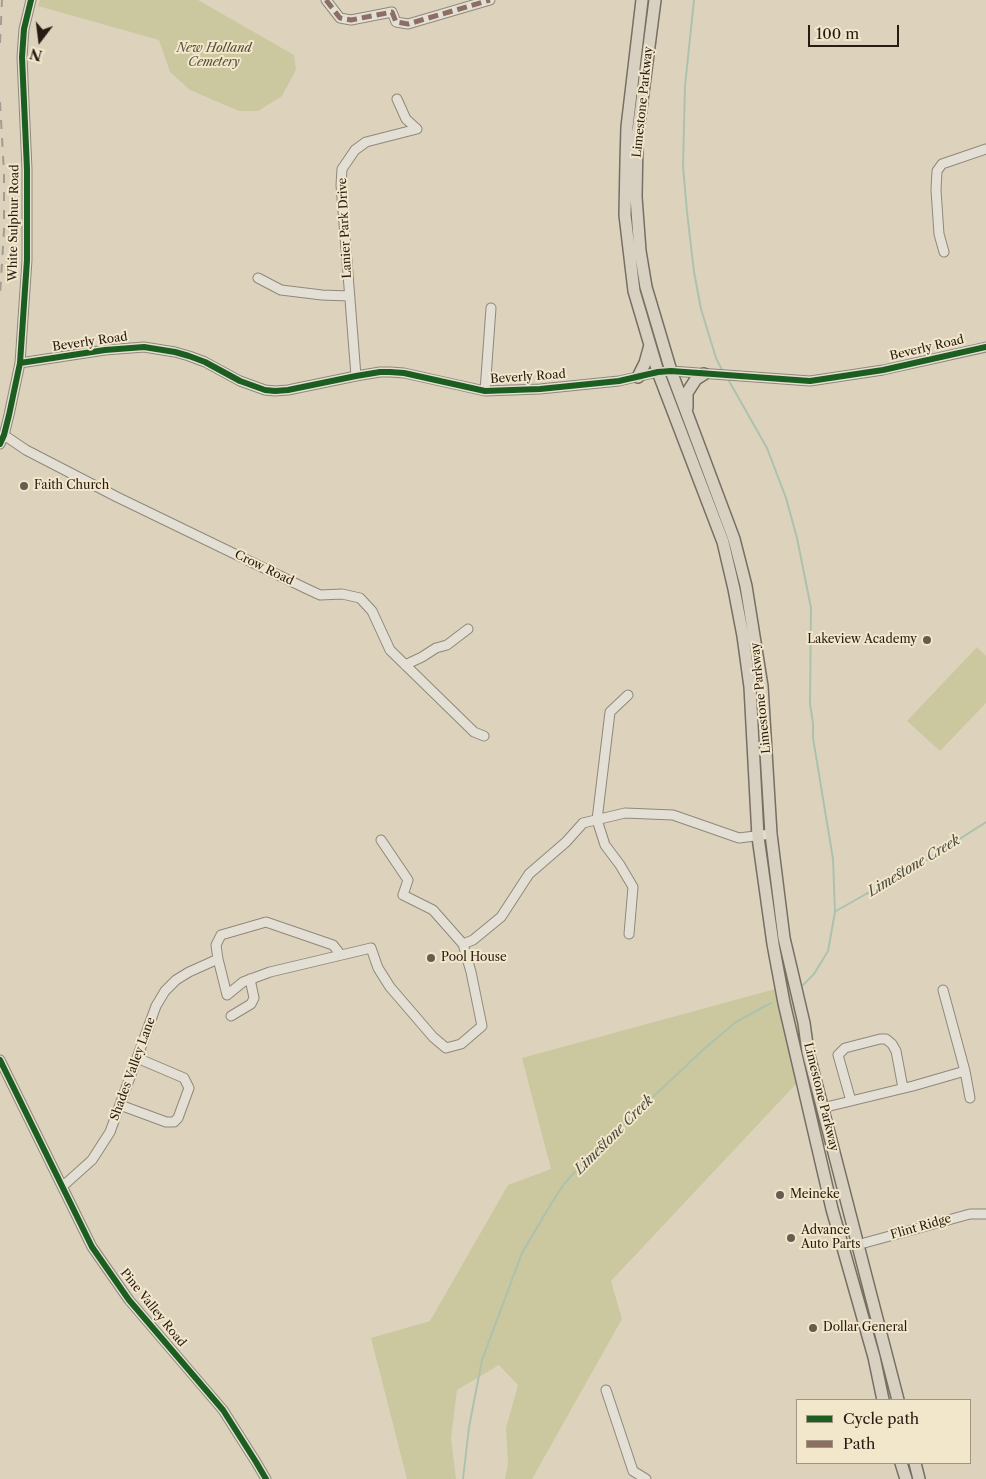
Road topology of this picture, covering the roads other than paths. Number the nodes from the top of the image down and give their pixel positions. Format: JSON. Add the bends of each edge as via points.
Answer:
{"nodes":[{"id":1,"x":30,"y":0,"type":"edge"},
{"id":2,"x":326,"y":0,"type":"edge"},
{"id":3,"x":490,"y":0,"type":"edge"},
{"id":4,"x":642,"y":0,"type":"edge"},
{"id":5,"x":655,"y":0,"type":"edge"},
{"id":6,"x":397,"y":99,"type":"dead end"},
{"id":7,"x":986,"y":149,"type":"edge"},
{"id":8,"x":944,"y":252,"type":"dead end"},
{"id":9,"x":258,"y":278,"type":"dead end"},
{"id":10,"x":349,"y":296,"type":"junction"},
{"id":11,"x":491,"y":308,"type":"dead end"},
{"id":12,"x":650,"y":344,"type":"junction"},
{"id":13,"x":986,"y":347,"type":"edge"},
{"id":14,"x":20,"y":364,"type":"junction"},
{"id":15,"x":670,"y":371,"type":"junction"},
{"id":16,"x":658,"y":372,"type":"junction"},
{"id":17,"x":704,"y":374,"type":"junction"},
{"id":18,"x":356,"y":376,"type":"junction"},
{"id":19,"x":638,"y":376,"type":"junction"},
{"id":20,"x":485,"y":391,"type":"junction"},
{"id":21,"x":687,"y":415,"type":"junction"},
{"id":22,"x":4,"y":435,"type":"junction"},
{"id":23,"x":0,"y":444,"type":"edge"},
{"id":24,"x":468,"y":629,"type":"dead end"},
{"id":25,"x":405,"y":665,"type":"junction"},
{"id":26,"x":628,"y":695,"type":"dead end"},
{"id":27,"x":484,"y":736,"type":"dead end"},
{"id":28,"x":597,"y":820,"type":"junction"},
{"id":29,"x":771,"y":834,"type":"junction"},
{"id":30,"x":758,"y":837,"type":"junction"},
{"id":31,"x":381,"y":840,"type":"dead end"},
{"id":32,"x":629,"y":934,"type":"dead end"},
{"id":33,"x":463,"y":944,"type":"junction"},
{"id":34,"x":341,"y":955,"type":"junction"},
{"id":35,"x":214,"y":961,"type":"junction"},
{"id":36,"x":250,"y":979,"type":"junction"},
{"id":37,"x":943,"y":990,"type":"dead end"},
{"id":38,"x":230,"y":1016,"type":"dead end"},
{"id":39,"x":137,"y":1058,"type":"junction"},
{"id":40,"x":0,"y":1060,"type":"edge"},
{"id":41,"x":965,"y":1070,"type":"junction"},
{"id":42,"x":903,"y":1088,"type":"junction"},
{"id":43,"x":970,"y":1098,"type":"dead end"},
{"id":44,"x":851,"y":1101,"type":"junction"},
{"id":45,"x":120,"y":1105,"type":"junction"},
{"id":46,"x":822,"y":1108,"type":"junction"},
{"id":47,"x":808,"y":1111,"type":"junction"},
{"id":48,"x":63,"y":1186,"type":"junction"},
{"id":49,"x":986,"y":1214,"type":"edge"},
{"id":50,"x":857,"y":1245,"type":"junction"},
{"id":51,"x":606,"y":1390,"type":"dead end"},
{"id":52,"x":897,"y":1397,"type":"edge"},
{"id":53,"x":882,"y":1399,"type":"edge"},
{"id":54,"x":901,"y":1464,"type":"edge"},
{"id":55,"x":915,"y":1464,"type":"edge"},
{"id":56,"x":630,"y":1475,"type":"edge"},
{"id":57,"x":266,"y":1479,"type":"edge"},
{"id":58,"x":646,"y":1479,"type":"edge"},
{"id":59,"x":906,"y":1479,"type":"edge"},
{"id":60,"x":919,"y":1479,"type":"edge"}],
"edges":[{"from":1,"to":14,"type":"street","name":"White Sulphur Road","via":[[22,57],[27,244]]},
{"from":2,"to":3,"type":"street","via":[[340,18],[351,20],[392,12],[396,22],[408,24]]},
{"from":4,"to":12,"type":"main road","name":"Limestone Parkway","via":[[627,127],[625,214],[634,291]]},
{"from":5,"to":15,"type":"main road","name":"Limestone Parkway","via":[[637,139],[636,197],[646,287]]},
{"from":6,"to":10,"type":"street","name":"Lanier Park Drive","via":[[406,118],[417,129],[366,142],[355,150],[342,169],[340,185]]},
{"from":7,"to":8,"type":"street","via":[[942,164],[937,171],[939,234]]},
{"from":9,"to":10,"type":"street","via":[[282,290]]},
{"from":10,"to":18,"type":"street","name":"Lanier Park Drive"},
{"from":11,"to":20,"type":"street"},
{"from":12,"to":16,"type":"main road","name":"Limestone Parkway"},
{"from":12,"to":19,"type":"main road"},
{"from":13,"to":17,"type":"street","name":"Beverly Road","via":[[883,370],[810,381]]},
{"from":14,"to":18,"type":"street","name":"Beverly Road","via":[[144,346],[189,356],[265,390],[288,390]]},
{"from":14,"to":22,"type":"street","name":"White Sulphur Road"},
{"from":15,"to":16,"type":"street","name":"Beverly Road"},
{"from":15,"to":17,"type":"street","name":"Beverly Road"},
{"from":15,"to":21,"type":"main road","name":"Limestone Parkway"},
{"from":16,"to":19,"type":"street","name":"Beverly Road"},
{"from":16,"to":30,"type":"main road","name":"Limestone Parkway","via":[[723,542],[734,589],[750,687]]},
{"from":17,"to":21,"type":"main road","via":[[696,379],[687,393]]},
{"from":18,"to":20,"type":"street","name":"Beverly Road","via":[[404,373]]},
{"from":19,"to":20,"type":"street","name":"Beverly Road","via":[[619,381]]},
{"from":21,"to":29,"type":"main road","name":"Limestone Parkway","via":[[734,539],[746,586],[762,686]]},
{"from":22,"to":23,"type":"street","name":"White Sulphur Road"},
{"from":22,"to":25,"type":"street","name":"Crow Road","via":[[26,450],[117,497],[305,588],[320,594],[360,598],[372,611],[390,650]]},
{"from":24,"to":25,"type":"street","via":[[447,645]]},
{"from":25,"to":27,"type":"street","name":"Crow Road","via":[[474,732]]},
{"from":26,"to":28,"type":"street","via":[[610,712]]},
{"from":28,"to":30,"type":"street","via":[[625,813],[673,815],[739,838]]},
{"from":28,"to":32,"type":"street","via":[[605,845],[632,887]]},
{"from":28,"to":33,"type":"street","via":[[583,823],[529,874],[502,917]]},
{"from":29,"to":30,"type":"street"},
{"from":29,"to":46,"type":"main road","name":"Limestone Parkway","via":[[784,938]]},
{"from":30,"to":47,"type":"main road","name":"Limestone Parkway","via":[[773,944]]},
{"from":31,"to":33,"type":"street","via":[[408,880],[403,895],[432,910]]},
{"from":33,"to":34,"type":"street","via":[[482,1026],[461,1044],[446,1048],[390,988],[371,948]]},
{"from":34,"to":35,"type":"street","via":[[333,945],[266,922],[220,935]]},
{"from":34,"to":36,"type":"street"},
{"from":35,"to":36,"type":"street","via":[[228,995]]},
{"from":35,"to":39,"type":"street","name":"Shades Valley Lane","via":[[188,972],[165,991],[156,1006]]},
{"from":36,"to":38,"type":"street","via":[[254,998],[251,1004]]},
{"from":37,"to":41,"type":"street"},
{"from":39,"to":45,"type":"street","name":"Shades Valley Lane"},
{"from":39,"to":45,"type":"street","via":[[184,1078],[189,1088],[174,1122]]},
{"from":40,"to":48,"type":"street","name":"Pine Valley Road"},
{"from":41,"to":42,"type":"street"},
{"from":41,"to":43,"type":"street"},
{"from":42,"to":44,"type":"street"},
{"from":42,"to":44,"type":"street","via":[[896,1051],[892,1044],[880,1039],[845,1048],[838,1055]]},
{"from":44,"to":46,"type":"street"},
{"from":45,"to":48,"type":"street","name":"Shades Valley Lane","via":[[110,1132],[92,1160]]},
{"from":46,"to":47,"type":"main road"},
{"from":46,"to":50,"type":"main road","name":"Limestone Parkway"},
{"from":47,"to":53,"type":"main road","name":"Limestone Parkway","via":[[874,1357]]},
{"from":48,"to":57,"type":"street","name":"Pine Valley Road","via":[[92,1247],[128,1300],[223,1410]]},
{"from":49,"to":50,"type":"street","name":"Flint Ridge","via":[[970,1214]]},
{"from":50,"to":52,"type":"main road","name":"Limestone Parkway"},
{"from":51,"to":56,"type":"street"},
{"from":52,"to":53,"type":"main road"},
{"from":54,"to":59,"type":"main road"},
{"from":55,"to":60,"type":"main road"},
{"from":56,"to":58,"type":"street"}]}
